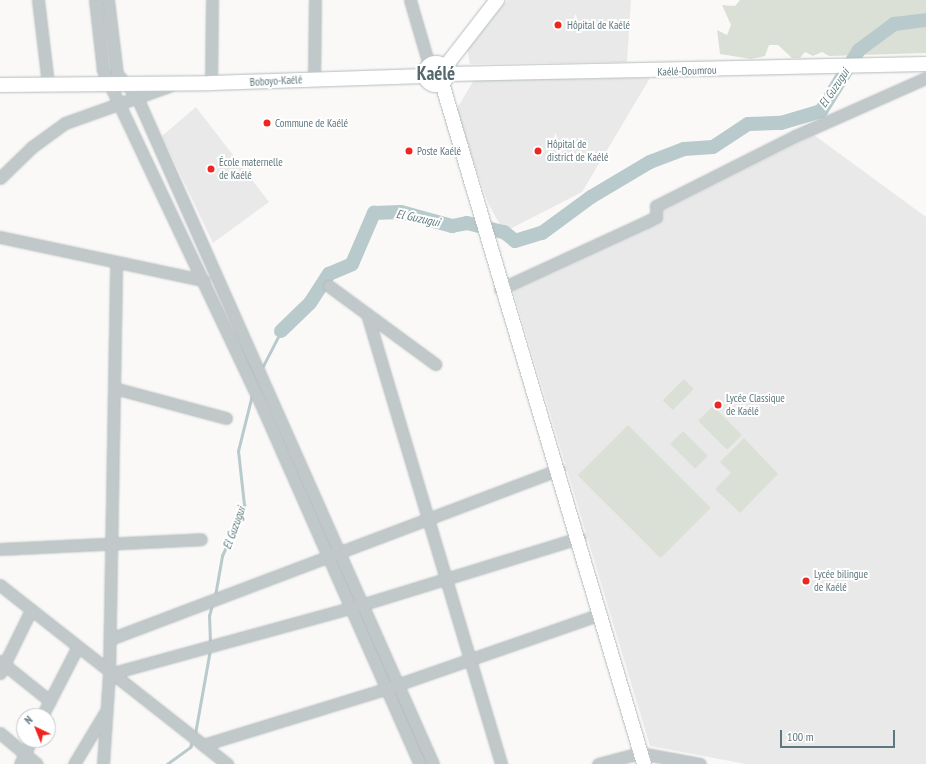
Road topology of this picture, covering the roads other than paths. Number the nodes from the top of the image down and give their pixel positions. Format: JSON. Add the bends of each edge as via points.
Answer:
{"nodes":[{"id":1,"x":38,"y":0,"type":"edge"},
{"id":2,"x":95,"y":0,"type":"edge"},
{"id":3,"x":108,"y":0,"type":"edge"},
{"id":4,"x":212,"y":0,"type":"edge"},
{"id":5,"x":315,"y":0,"type":"edge"},
{"id":6,"x":410,"y":0,"type":"edge"},
{"id":7,"x":497,"y":0,"type":"edge"},
{"id":8,"x":926,"y":64,"type":"edge"},
{"id":9,"x":427,"y":71,"type":"junction"},
{"id":10,"x":445,"y":75,"type":"junction"},
{"id":11,"x":926,"y":78,"type":"edge"},
{"id":12,"x":314,"y":79,"type":"junction"},
{"id":13,"x":109,"y":82,"type":"junction"},
{"id":14,"x":127,"y":83,"type":"junction"},
{"id":15,"x":176,"y":83,"type":"junction"},
{"id":16,"x":48,"y":84,"type":"junction"},
{"id":17,"x":211,"y":84,"type":"junction"},
{"id":18,"x":0,"y":85,"type":"edge"},
{"id":19,"x":159,"y":91,"type":"junction"},
{"id":20,"x":136,"y":95,"type":"junction"},
{"id":21,"x":120,"y":101,"type":"junction"},
{"id":22,"x":141,"y":113,"type":"junction"},
{"id":23,"x":0,"y":178,"type":"edge"},
{"id":24,"x":0,"y":237,"type":"edge"},
{"id":25,"x":116,"y":262,"type":"junction"},
{"id":26,"x":203,"y":280,"type":"junction"},
{"id":27,"x":329,"y":286,"type":"dead end"},
{"id":28,"x":500,"y":289,"type":"junction"},
{"id":29,"x":367,"y":314,"type":"junction"},
{"id":30,"x":435,"y":364,"type":"dead end"},
{"id":31,"x":114,"y":388,"type":"junction"},
{"id":32,"x":226,"y":418,"type":"dead end"},
{"id":33,"x":559,"y":469,"type":"junction"},
{"id":34,"x":426,"y":520,"type":"junction"},
{"id":35,"x":579,"y":538,"type":"junction"},
{"id":36,"x":201,"y":540,"type":"dead end"},
{"id":37,"x":109,"y":542,"type":"junction"},
{"id":38,"x":0,"y":549,"type":"edge"},
{"id":39,"x":333,"y":556,"type":"junction"},
{"id":40,"x":446,"y":579,"type":"junction"},
{"id":41,"x":0,"y":585,"type":"edge"},
{"id":42,"x":356,"y":606,"type":"junction"},
{"id":43,"x":31,"y":610,"type":"junction"},
{"id":44,"x":601,"y":614,"type":"junction"},
{"id":45,"x":110,"y":639,"type":"junction"},
{"id":46,"x":77,"y":648,"type":"junction"},
{"id":47,"x":470,"y":659,"type":"junction"},
{"id":48,"x":2,"y":666,"type":"edge"},
{"id":49,"x":109,"y":674,"type":"junction"},
{"id":50,"x":392,"y":685,"type":"junction"},
{"id":51,"x":50,"y":700,"type":"junction"},
{"id":52,"x":46,"y":708,"type":"edge"},
{"id":53,"x":107,"y":709,"type":"junction"},
{"id":54,"x":0,"y":733,"type":"edge"},
{"id":55,"x":202,"y":745,"type":"junction"},
{"id":56,"x":27,"y":748,"type":"edge"},
{"id":57,"x":22,"y":759,"type":"edge"},
{"id":58,"x":642,"y":759,"type":"edge"},
{"id":59,"x":37,"y":764,"type":"edge"},
{"id":60,"x":74,"y":764,"type":"edge"},
{"id":61,"x":104,"y":764,"type":"edge"},
{"id":62,"x":227,"y":764,"type":"edge"},
{"id":63,"x":420,"y":764,"type":"edge"},
{"id":64,"x":433,"y":764,"type":"edge"},
{"id":65,"x":501,"y":764,"type":"edge"},
{"id":66,"x":598,"y":764,"type":"edge"},
{"id":67,"x":700,"y":764,"type":"edge"}],
"edges":[{"from":1,"to":16,"type":"street"},
{"from":2,"to":13,"type":"street","via":[[103,70]]},
{"from":3,"to":14,"type":"street","via":[[117,74]]},
{"from":4,"to":17,"type":"street"},
{"from":5,"to":12,"type":"street"},
{"from":6,"to":9,"type":"street"},
{"from":7,"to":10,"type":"main road"},
{"from":8,"to":10,"type":"main road","name":"Kaélé-Doumrou"},
{"from":9,"to":10,"type":"main road","name":"Boboyo-Kaélé","via":[[437,62]]},
{"from":9,"to":10,"type":"main road","via":[[432,84]]},
{"from":9,"to":12,"type":"main road","name":"Boboyo-Kaélé"},
{"from":10,"to":28,"type":"main road"},
{"from":11,"to":28,"type":"street","via":[[795,136],[656,206],[656,217]]},
{"from":12,"to":17,"type":"main road","name":"Boboyo-Kaélé"},
{"from":13,"to":14,"type":"main road","name":"Boboyo-Kaélé"},
{"from":13,"to":16,"type":"main road"},
{"from":13,"to":21,"type":"street"},
{"from":14,"to":15,"type":"main road","name":"Boboyo-Kaélé"},
{"from":14,"to":20,"type":"street"},
{"from":15,"to":17,"type":"main road","name":"Boboyo-Kaélé"},
{"from":15,"to":19,"type":"street"},
{"from":16,"to":18,"type":"main road"},
{"from":19,"to":20,"type":"street"},
{"from":19,"to":22,"type":"street","via":[[149,99]]},
{"from":20,"to":21,"type":"street"},
{"from":20,"to":22,"type":"street"},
{"from":21,"to":23,"type":"street","via":[[58,127]]},
{"from":21,"to":26,"type":"street"},
{"from":22,"to":39,"type":"street"},
{"from":24,"to":25,"type":"street"},
{"from":25,"to":26,"type":"street"},
{"from":25,"to":31,"type":"street"},
{"from":26,"to":39,"type":"street"},
{"from":27,"to":29,"type":"street"},
{"from":28,"to":33,"type":"main road"},
{"from":29,"to":30,"type":"street"},
{"from":29,"to":34,"type":"street"},
{"from":31,"to":32,"type":"street"},
{"from":31,"to":37,"type":"street"},
{"from":33,"to":34,"type":"street"},
{"from":33,"to":35,"type":"main road"},
{"from":34,"to":39,"type":"street"},
{"from":34,"to":40,"type":"street"},
{"from":35,"to":40,"type":"street"},
{"from":35,"to":44,"type":"main road"},
{"from":36,"to":37,"type":"street"},
{"from":37,"to":38,"type":"street"},
{"from":37,"to":45,"type":"street"},
{"from":39,"to":42,"type":"street"},
{"from":39,"to":45,"type":"street"},
{"from":40,"to":42,"type":"street"},
{"from":40,"to":47,"type":"street"},
{"from":41,"to":43,"type":"street"},
{"from":42,"to":49,"type":"street"},
{"from":42,"to":50,"type":"street"},
{"from":43,"to":46,"type":"street"},
{"from":43,"to":48,"type":"street"},
{"from":44,"to":47,"type":"street"},
{"from":44,"to":58,"type":"main road"},
{"from":45,"to":49,"type":"street"},
{"from":46,"to":49,"type":"street"},
{"from":46,"to":51,"type":"street"},
{"from":47,"to":50,"type":"street"},
{"from":47,"to":65,"type":"street"},
{"from":48,"to":51,"type":"street"},
{"from":49,"to":53,"type":"street"},
{"from":49,"to":55,"type":"street"},
{"from":50,"to":55,"type":"street"},
{"from":50,"to":63,"type":"street"},
{"from":50,"to":64,"type":"street"},
{"from":51,"to":52,"type":"street"},
{"from":53,"to":60,"type":"street"},
{"from":53,"to":61,"type":"street"},
{"from":54,"to":57,"type":"street"},
{"from":55,"to":62,"type":"street"},
{"from":56,"to":57,"type":"street"},
{"from":57,"to":59,"type":"street"},
{"from":58,"to":66,"type":"street"},
{"from":58,"to":67,"type":"street"}]}
